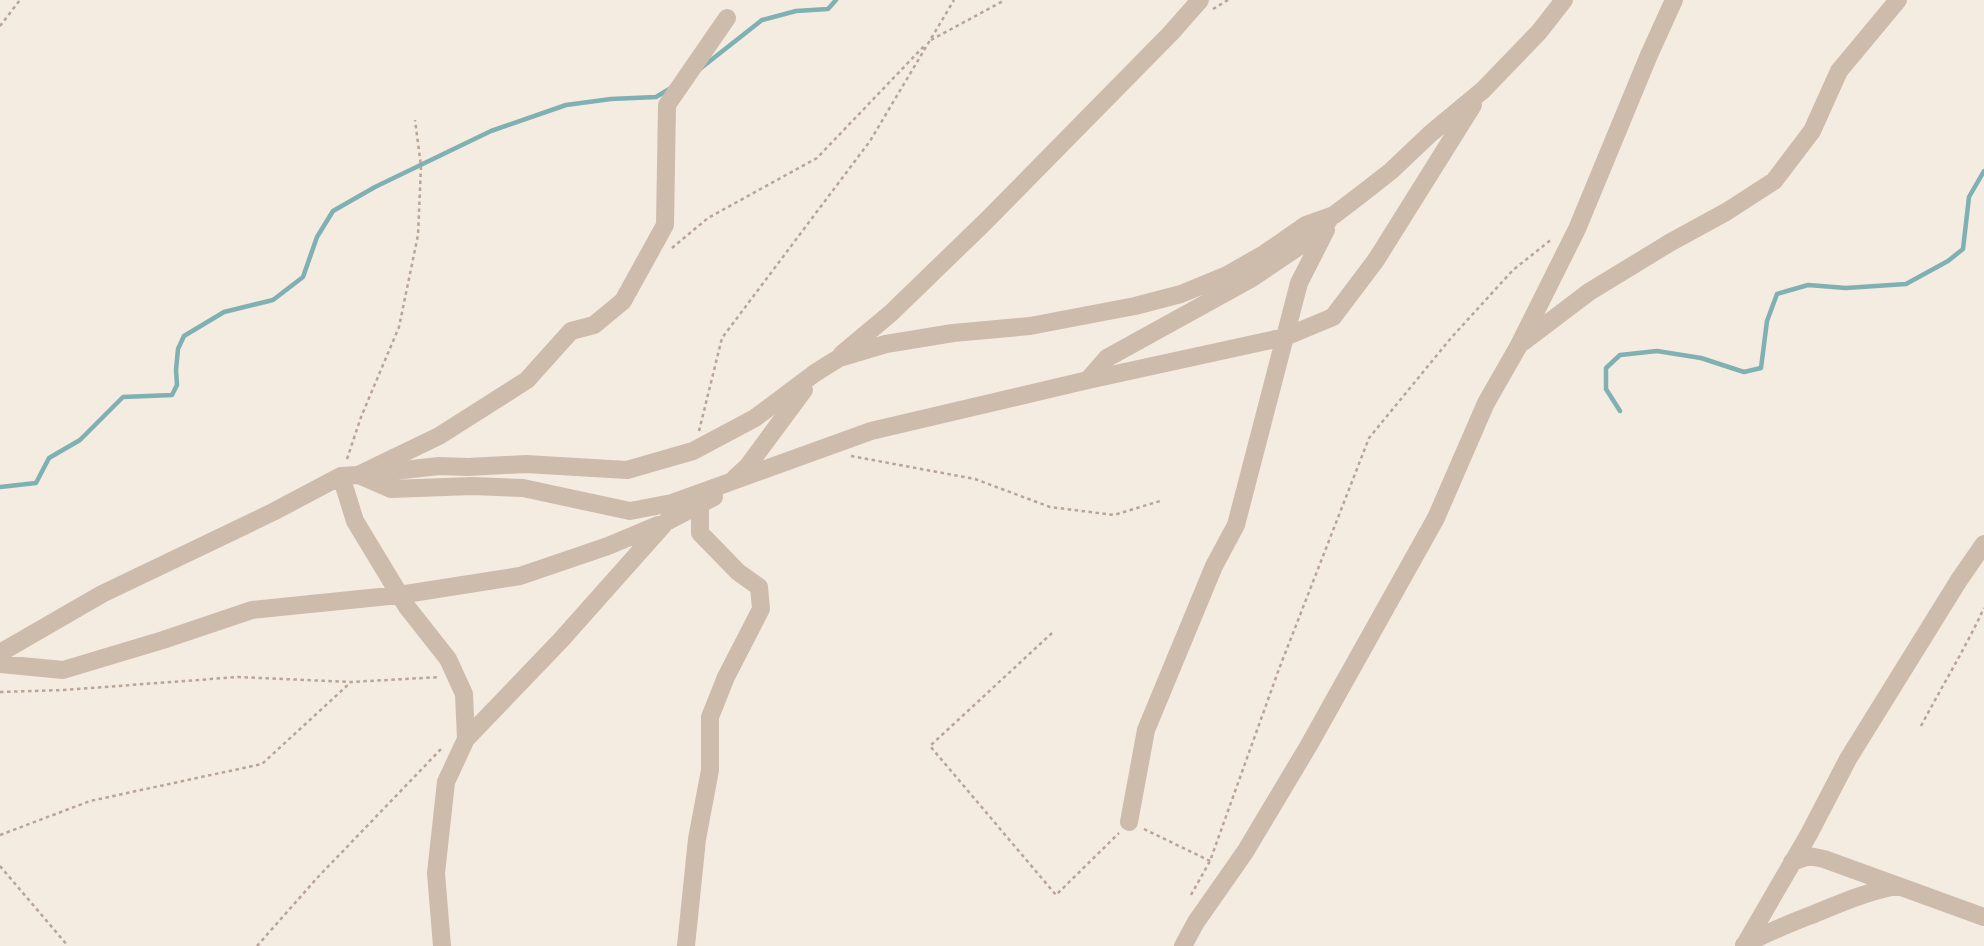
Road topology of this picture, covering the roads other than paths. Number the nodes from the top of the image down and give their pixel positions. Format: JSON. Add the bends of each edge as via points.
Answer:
{"nodes":[{"id":1,"x":1200,"y":0,"type":"edge"},
{"id":2,"x":1564,"y":0,"type":"edge"},
{"id":3,"x":1674,"y":0,"type":"edge"},
{"id":4,"x":1898,"y":0,"type":"edge"},
{"id":5,"x":727,"y":18,"type":"dead end"},
{"id":6,"x":1483,"y":90,"type":"junction"},
{"id":7,"x":1334,"y":215,"type":"junction"},
{"id":8,"x":1285,"y":337,"type":"junction"},
{"id":9,"x":1518,"y":346,"type":"junction"},
{"id":10,"x":839,"y":358,"type":"junction"},
{"id":11,"x":1088,"y":380,"type":"junction"},
{"id":12,"x":349,"y":475,"type":"junction"},
{"id":13,"x":731,"y":481,"type":"junction"},
{"id":14,"x":700,"y":505,"type":"junction"},
{"id":15,"x":666,"y":522,"type":"junction"},
{"id":16,"x":1984,"y":544,"type":"edge"},
{"id":17,"x":399,"y":595,"type":"junction"},
{"id":18,"x":0,"y":653,"type":"edge"},
{"id":19,"x":0,"y":664,"type":"edge"},
{"id":20,"x":467,"y":739,"type":"junction"},
{"id":21,"x":1129,"y":822,"type":"road end"},
{"id":22,"x":1792,"y":862,"type":"junction"},
{"id":23,"x":1900,"y":886,"type":"junction"},
{"id":24,"x":1984,"y":917,"type":"edge"},
{"id":25,"x":442,"y":946,"type":"edge"},
{"id":26,"x":686,"y":946,"type":"edge"},
{"id":27,"x":1183,"y":946,"type":"edge"},
{"id":28,"x":1744,"y":946,"type":"edge"}],
"edges":[{"from":1,"to":10,"type":"street","via":[[952,254]]},
{"from":2,"to":6,"type":"street"},
{"from":3,"to":9,"type":"street","via":[[1577,229]]},
{"from":4,"to":9,"type":"street","via":[[1839,71],[1812,131],[1774,181],[1588,292]]},
{"from":5,"to":12,"type":"street","via":[[667,105],[665,225],[623,301],[594,325],[571,331],[527,380],[439,436]]},
{"from":6,"to":7,"type":"street"},
{"from":6,"to":8,"type":"street","via":[[1376,260],[1332,317]]},
{"from":7,"to":8,"type":"street","via":[[1299,283]]},
{"from":7,"to":10,"type":"street","via":[[1306,225],[1227,275],[1181,294],[1030,326],[886,344]]},
{"from":7,"to":11,"type":"street","via":[[1310,239],[1252,278],[1107,358]]},
{"from":8,"to":11,"type":"street"},
{"from":8,"to":21,"type":"street","via":[[1236,525],[1214,566],[1146,730]]},
{"from":9,"to":27,"type":"street","via":[[1486,403],[1436,518],[1344,684]]},
{"from":10,"to":12,"type":"street","via":[[755,418],[694,451],[627,470],[526,464]]},
{"from":10,"to":13,"type":"street","via":[[798,396],[747,467]]},
{"from":11,"to":13,"type":"street","via":[[871,431]]},
{"from":12,"to":13,"type":"street","via":[[391,489],[523,488],[630,511],[672,503]]},
{"from":12,"to":17,"type":"street","via":[[355,521]]},
{"from":12,"to":18,"type":"street","via":[[102,594]]},
{"from":13,"to":14,"type":"street"},
{"from":14,"to":15,"type":"street"},
{"from":14,"to":26,"type":"street","via":[[700,533],[759,587],[761,609],[710,717],[710,770],[697,839]]},
{"from":15,"to":17,"type":"street","via":[[520,576]]},
{"from":15,"to":20,"type":"street"},
{"from":16,"to":22,"type":"street","via":[[1848,759]]},
{"from":17,"to":19,"type":"street","via":[[252,610],[63,670]]},
{"from":17,"to":20,"type":"street","via":[[448,659],[464,694]]},
{"from":20,"to":25,"type":"street","via":[[446,782],[436,873]]},
{"from":22,"to":23,"type":"street","via":[[1809,856],[1824,859]]},
{"from":22,"to":28,"type":"street"},
{"from":23,"to":24,"type":"street"},
{"from":23,"to":28,"type":"street","via":[[1840,904]]}]}
